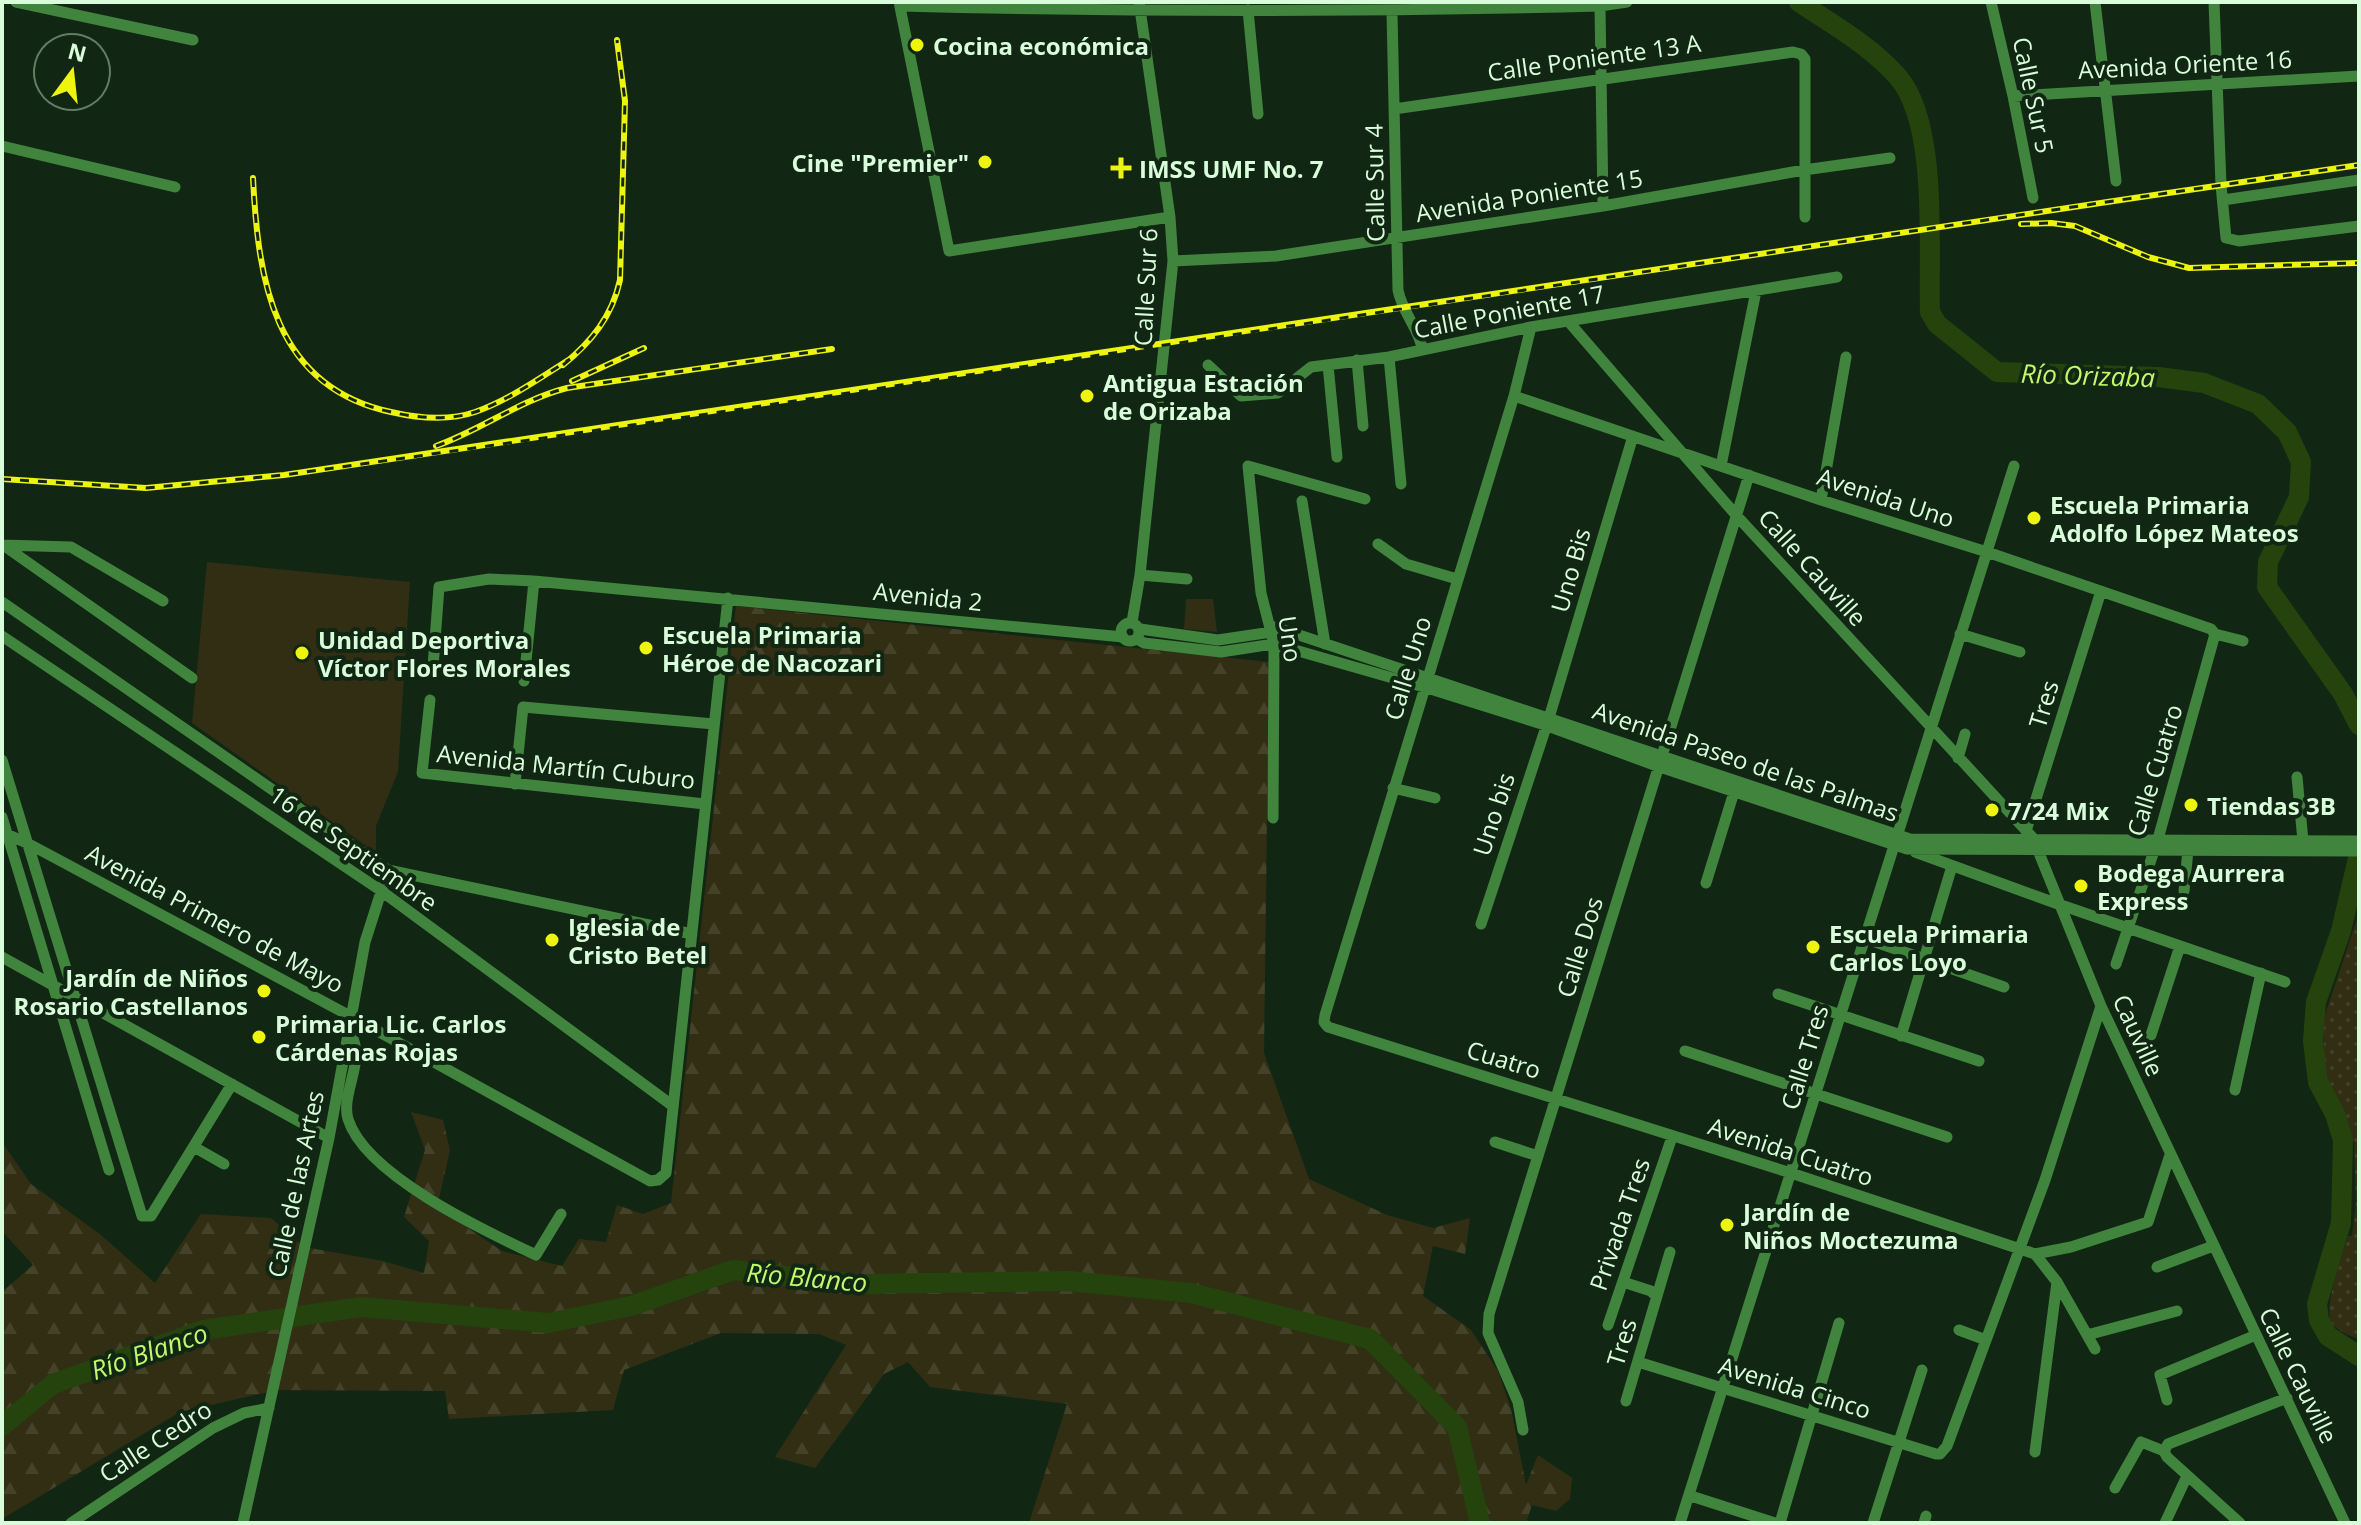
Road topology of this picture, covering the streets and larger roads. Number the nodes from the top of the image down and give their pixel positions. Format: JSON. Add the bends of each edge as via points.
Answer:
{"nodes":[{"id":1,"x":16,"y":2,"type":"edge"},
{"id":2,"x":1627,"y":2,"type":"edge"},
{"id":3,"x":1991,"y":2,"type":"edge"},
{"id":4,"x":2095,"y":2,"type":"edge"},
{"id":5,"x":2214,"y":2,"type":"edge"},
{"id":6,"x":899,"y":4,"type":"edge"},
{"id":7,"x":1071,"y":6,"type":"edge"},
{"id":8,"x":1140,"y":6,"type":"edge"},
{"id":9,"x":1343,"y":6,"type":"edge"},
{"id":10,"x":1600,"y":6,"type":"junction"},
{"id":11,"x":1248,"y":10,"type":"junction"},
{"id":12,"x":1392,"y":12,"type":"junction"},
{"id":13,"x":193,"y":40,"type":"dead end"},
{"id":14,"x":2359,"y":76,"type":"edge"},
{"id":15,"x":1602,"y":78,"type":"junction"},
{"id":16,"x":2217,"y":83,"type":"junction"},
{"id":17,"x":2105,"y":91,"type":"junction"},
{"id":18,"x":2013,"y":96,"type":"junction"},
{"id":19,"x":1394,"y":109,"type":"junction"},
{"id":20,"x":1258,"y":114,"type":"dead end"},
{"id":21,"x":2,"y":146,"type":"edge"},
{"id":22,"x":1890,"y":158,"type":"dead end"},
{"id":23,"x":1804,"y":170,"type":"junction"},
{"id":24,"x":2359,"y":180,"type":"edge"},
{"id":25,"x":2116,"y":181,"type":"dead end"},
{"id":26,"x":175,"y":187,"type":"dead end"},
{"id":27,"x":2222,"y":196,"type":"junction"},
{"id":28,"x":2033,"y":198,"type":"dead end"},
{"id":29,"x":1603,"y":206,"type":"junction"},
{"id":30,"x":1170,"y":217,"type":"junction"},
{"id":31,"x":1805,"y":217,"type":"dead end"},
{"id":32,"x":2359,"y":226,"type":"edge"},
{"id":33,"x":1397,"y":238,"type":"junction"},
{"id":34,"x":1173,"y":261,"type":"junction"},
{"id":35,"x":1837,"y":277,"type":"dead end"},
{"id":36,"x":1756,"y":291,"type":"junction"},
{"id":37,"x":1568,"y":321,"type":"junction"},
{"id":38,"x":1531,"y":327,"type":"junction"},
{"id":39,"x":1422,"y":348,"type":"junction"},
{"id":40,"x":1389,"y":357,"type":"junction"},
{"id":41,"x":1846,"y":357,"type":"dead end"},
{"id":42,"x":1357,"y":360,"type":"junction"},
{"id":43,"x":1208,"y":365,"type":"dead end"},
{"id":44,"x":1328,"y":365,"type":"junction"},
{"id":45,"x":1514,"y":396,"type":"junction"},
{"id":46,"x":1363,"y":426,"type":"dead end"},
{"id":47,"x":1633,"y":436,"type":"junction"},
{"id":48,"x":1679,"y":451,"type":"junction"},
{"id":49,"x":1337,"y":457,"type":"dead end"},
{"id":50,"x":1721,"y":466,"type":"junction"},
{"id":51,"x":2014,"y":466,"type":"dead end"},
{"id":52,"x":1749,"y":475,"type":"junction"},
{"id":53,"x":1401,"y":484,"type":"dead end"},
{"id":54,"x":1365,"y":499,"type":"dead end"},
{"id":55,"x":1821,"y":500,"type":"junction"},
{"id":56,"x":1302,"y":501,"type":"dead end"},
{"id":57,"x":1736,"y":515,"type":"junction"},
{"id":58,"x":1378,"y":544,"type":"dead end"},
{"id":59,"x":2,"y":545,"type":"edge"},
{"id":60,"x":1987,"y":552,"type":"junction"},
{"id":61,"x":1140,"y":575,"type":"junction"},
{"id":62,"x":1187,"y":579,"type":"dead end"},
{"id":63,"x":1457,"y":579,"type":"junction"},
{"id":64,"x":534,"y":581,"type":"junction"},
{"id":65,"x":2101,"y":591,"type":"junction"},
{"id":66,"x":728,"y":598,"type":"junction"},
{"id":67,"x":163,"y":601,"type":"dead end"},
{"id":68,"x":2,"y":602,"type":"edge"},
{"id":69,"x":1136,"y":630,"type":"junction"},
{"id":70,"x":1960,"y":634,"type":"junction"},
{"id":71,"x":2215,"y":634,"type":"junction"},
{"id":72,"x":2,"y":636,"type":"edge"},
{"id":73,"x":1123,"y":637,"type":"joint"},
{"id":74,"x":1273,"y":638,"type":"junction"},
{"id":75,"x":2243,"y":641,"type":"dead end"},
{"id":76,"x":1325,"y":644,"type":"junction"},
{"id":77,"x":2020,"y":652,"type":"dead end"},
{"id":78,"x":433,"y":667,"type":"dead end"},
{"id":79,"x":192,"y":678,"type":"dead end"},
{"id":80,"x":524,"y":681,"type":"dead end"},
{"id":81,"x":1426,"y":682,"type":"junction"},
{"id":82,"x":430,"y":700,"type":"dead end"},
{"id":83,"x":1547,"y":722,"type":"junction"},
{"id":84,"x":714,"y":724,"type":"junction"},
{"id":85,"x":1931,"y":729,"type":"junction"},
{"id":86,"x":1965,"y":734,"type":"dead end"},
{"id":87,"x":1958,"y":758,"type":"junction"},
{"id":88,"x":2,"y":760,"type":"edge"},
{"id":89,"x":1658,"y":762,"type":"junction"},
{"id":90,"x":2297,"y":777,"type":"dead end"},
{"id":91,"x":515,"y":784,"type":"junction"},
{"id":92,"x":1393,"y":788,"type":"junction"},
{"id":93,"x":1734,"y":792,"type":"junction"},
{"id":94,"x":1435,"y":798,"type":"dead end"},
{"id":95,"x":705,"y":804,"type":"junction"},
{"id":96,"x":2,"y":817,"type":"edge"},
{"id":97,"x":1273,"y":818,"type":"dead end"},
{"id":98,"x":14,"y":838,"type":"edge"},
{"id":99,"x":2032,"y":839,"type":"junction"},
{"id":100,"x":1894,"y":840,"type":"junction"},
{"id":101,"x":2303,"y":841,"type":"junction"},
{"id":102,"x":2359,"y":841,"type":"edge"},
{"id":103,"x":2155,"y":845,"type":"junction"},
{"id":104,"x":2338,"y":846,"type":"junction"},
{"id":105,"x":1907,"y":849,"type":"junction"},
{"id":106,"x":2188,"y":850,"type":"junction"},
{"id":107,"x":2359,"y":851,"type":"edge"},
{"id":108,"x":1952,"y":866,"type":"junction"},
{"id":109,"x":388,"y":870,"type":"junction"},
{"id":110,"x":1706,"y":883,"type":"dead end"},
{"id":111,"x":380,"y":890,"type":"junction"},
{"id":112,"x":2184,"y":891,"type":"dead end"},
{"id":113,"x":1472,"y":901,"type":"dead end"},
{"id":114,"x":2058,"y":904,"type":"junction"},
{"id":115,"x":1487,"y":905,"type":"junction"},
{"id":116,"x":1481,"y":924,"type":"dead end"},
{"id":117,"x":2127,"y":928,"type":"junction"},
{"id":118,"x":692,"y":934,"type":"junction"},
{"id":119,"x":1864,"y":938,"type":"junction"},
{"id":120,"x":2180,"y":946,"type":"junction"},
{"id":121,"x":2,"y":957,"type":"edge"},
{"id":122,"x":1924,"y":958,"type":"junction"},
{"id":123,"x":2116,"y":964,"type":"dead end"},
{"id":124,"x":2261,"y":973,"type":"junction"},
{"id":125,"x":2285,"y":982,"type":"dead end"},
{"id":126,"x":2004,"y":987,"type":"dead end"},
{"id":127,"x":63,"y":991,"type":"junction"},
{"id":128,"x":1778,"y":994,"type":"dead end"},
{"id":129,"x":2101,"y":1006,"type":"junction"},
{"id":130,"x":1840,"y":1016,"type":"junction"},
{"id":131,"x":351,"y":1021,"type":"junction"},
{"id":132,"x":1324,"y":1022,"type":"joint"},
{"id":133,"x":2151,"y":1035,"type":"dead end"},
{"id":134,"x":1901,"y":1036,"type":"junction"},
{"id":135,"x":1685,"y":1051,"type":"dead end"},
{"id":136,"x":1979,"y":1061,"type":"dead end"},
{"id":137,"x":232,"y":1084,"type":"junction"},
{"id":138,"x":2235,"y":1090,"type":"dead end"},
{"id":139,"x":1817,"y":1094,"type":"junction"},
{"id":140,"x":1556,"y":1099,"type":"junction"},
{"id":141,"x":673,"y":1106,"type":"junction"},
{"id":142,"x":1672,"y":1137,"type":"junction"},
{"id":143,"x":1947,"y":1137,"type":"dead end"},
{"id":144,"x":329,"y":1138,"type":"junction"},
{"id":145,"x":1495,"y":1142,"type":"dead end"},
{"id":146,"x":194,"y":1147,"type":"junction"},
{"id":147,"x":2170,"y":1155,"type":"junction"},
{"id":148,"x":1538,"y":1156,"type":"junction"},
{"id":149,"x":224,"y":1164,"type":"dead end"},
{"id":150,"x":109,"y":1170,"type":"dead end"},
{"id":151,"x":1791,"y":1173,"type":"junction"},
{"id":152,"x":561,"y":1214,"type":"dead end"},
{"id":153,"x":2213,"y":1246,"type":"junction"},
{"id":154,"x":2019,"y":1251,"type":"junction"},
{"id":155,"x":1670,"y":1252,"type":"dead end"},
{"id":156,"x":2035,"y":1254,"type":"junction"},
{"id":157,"x":2157,"y":1267,"type":"dead end"},
{"id":158,"x":1623,"y":1282,"type":"junction"},
{"id":159,"x":2057,"y":1282,"type":"junction"},
{"id":160,"x":1656,"y":1296,"type":"junction"},
{"id":161,"x":2177,"y":1311,"type":"dead end"},
{"id":162,"x":1839,"y":1323,"type":"dead end"},
{"id":163,"x":1608,"y":1325,"type":"dead end"},
{"id":164,"x":1959,"y":1330,"type":"dead end"},
{"id":165,"x":2087,"y":1335,"type":"junction"},
{"id":166,"x":2256,"y":1335,"type":"junction"},
{"id":167,"x":1986,"y":1340,"type":"junction"},
{"id":168,"x":2095,"y":1349,"type":"dead end"},
{"id":169,"x":1638,"y":1362,"type":"junction"},
{"id":170,"x":1922,"y":1370,"type":"dead end"},
{"id":171,"x":1725,"y":1388,"type":"junction"},
{"id":172,"x":2287,"y":1398,"type":"junction"},
{"id":173,"x":2167,"y":1400,"type":"dead end"},
{"id":174,"x":1626,"y":1401,"type":"dead end"},
{"id":175,"x":269,"y":1408,"type":"junction"},
{"id":176,"x":1812,"y":1414,"type":"junction"},
{"id":177,"x":1523,"y":1430,"type":"dead end"},
{"id":178,"x":1899,"y":1443,"type":"junction"},
{"id":179,"x":2164,"y":1451,"type":"junction"},
{"id":180,"x":2035,"y":1452,"type":"dead end"},
{"id":181,"x":2187,"y":1476,"type":"junction"},
{"id":182,"x":2115,"y":1488,"type":"dead end"},
{"id":183,"x":1691,"y":1496,"type":"junction"},
{"id":184,"x":71,"y":1523,"type":"edge"},
{"id":185,"x":243,"y":1523,"type":"edge"},
{"id":186,"x":1680,"y":1523,"type":"edge"},
{"id":187,"x":1778,"y":1523,"type":"edge"},
{"id":188,"x":1873,"y":1523,"type":"edge"},
{"id":189,"x":2165,"y":1523,"type":"edge"},
{"id":190,"x":2240,"y":1523,"type":"edge"},
{"id":191,"x":2345,"y":1523,"type":"edge"}],
"edges":[{"from":1,"to":13,"type":"street"},
{"from":2,"to":10,"type":"street"},
{"from":3,"to":18,"type":"street","name":"Calle Sur 5"},
{"from":4,"to":17,"type":"street"},
{"from":5,"to":16,"type":"street"},
{"from":6,"to":7,"type":"street"},
{"from":6,"to":30,"type":"street","via":[[949,251]]},
{"from":7,"to":8,"type":"street"},
{"from":8,"to":11,"type":"street"},
{"from":8,"to":30,"type":"street","name":"Calle Sur 6"},
{"from":9,"to":11,"type":"street"},
{"from":9,"to":12,"type":"street"},
{"from":10,"to":12,"type":"street"},
{"from":10,"to":15,"type":"street"},
{"from":11,"to":20,"type":"street"},
{"from":12,"to":19,"type":"street","name":"Calle Sur 4"},
{"from":14,"to":16,"type":"street","name":"Avenida Oriente 16"},
{"from":15,"to":19,"type":"street","name":"Calle Poniente 13 A"},
{"from":15,"to":23,"type":"street","name":"Calle Poniente 13 A","via":[[1801,54]]},
{"from":15,"to":29,"type":"street"},
{"from":16,"to":17,"type":"street","name":"Avenida Oriente 16"},
{"from":16,"to":27,"type":"street"},
{"from":17,"to":18,"type":"street","name":"Avenida Oriente 16"},
{"from":17,"to":25,"type":"street"},
{"from":18,"to":28,"type":"street","name":"Calle Sur 5"},
{"from":19,"to":33,"type":"street","name":"Calle Sur 4"},
{"from":21,"to":26,"type":"street"},
{"from":22,"to":23,"type":"street","name":"Avenida Poniente 15"},
{"from":23,"to":29,"type":"street","name":"Avenida Poniente 15"},
{"from":23,"to":31,"type":"street"},
{"from":24,"to":27,"type":"street"},
{"from":27,"to":32,"type":"street","via":[[2226,238],[2239,241]]},
{"from":29,"to":33,"type":"street","name":"Avenida Poniente 15"},
{"from":30,"to":34,"type":"street","name":"Calle Sur 6"},
{"from":33,"to":34,"type":"street","name":"Avenida Poniente 15","via":[[1276,256]]},
{"from":33,"to":39,"type":"street","name":"Calle Sur 4","via":[[1400,299]]},
{"from":34,"to":61,"type":"street","name":"Calle Sur 6"},
{"from":35,"to":36,"type":"street","name":"Calle Poniente 17"},
{"from":36,"to":37,"type":"street","name":"Calle Poniente 17"},
{"from":36,"to":50,"type":"street"},
{"from":37,"to":38,"type":"street","name":"Calle Poniente 17"},
{"from":37,"to":48,"type":"street","name":"Calle Cauville"},
{"from":38,"to":39,"type":"street","name":"Calle Poniente 17"},
{"from":38,"to":45,"type":"street","name":"Calle Uno"},
{"from":39,"to":40,"type":"street","name":"Calle Poniente 17"},
{"from":40,"to":42,"type":"street","name":"Calle Poniente 17"},
{"from":40,"to":53,"type":"street"},
{"from":41,"to":55,"type":"street"},
{"from":42,"to":44,"type":"street","name":"Calle Poniente 17"},
{"from":42,"to":46,"type":"street"},
{"from":43,"to":44,"type":"street","name":"Calle Poniente 17","via":[[1241,396],[1278,393],[1311,367]]},
{"from":44,"to":49,"type":"street"},
{"from":45,"to":47,"type":"street","name":"Avenida Uno"},
{"from":45,"to":63,"type":"street","name":"Calle Uno"},
{"from":47,"to":48,"type":"street","name":"Avenida Uno"},
{"from":47,"to":83,"type":"street","name":"Uno Bis"},
{"from":48,"to":50,"type":"street","name":"Avenida Uno"},
{"from":48,"to":57,"type":"street","name":"Calle Cauville"},
{"from":50,"to":52,"type":"street","name":"Avenida Uno"},
{"from":51,"to":60,"type":"street","name":"Calle Tres"},
{"from":52,"to":55,"type":"street","name":"Avenida Uno"},
{"from":52,"to":57,"type":"street","name":"Calle Dos"},
{"from":54,"to":74,"type":"street","name":"Uno","via":[[1248,466],[1261,593]]},
{"from":55,"to":60,"type":"street","name":"Avenida Uno"},
{"from":56,"to":76,"type":"street"},
{"from":57,"to":85,"type":"street","name":"Calle Cauville"},
{"from":57,"to":89,"type":"street","name":"Calle Dos"},
{"from":58,"to":63,"type":"street","via":[[1406,564]]},
{"from":59,"to":67,"type":"street","via":[[71,547]]},
{"from":59,"to":79,"type":"street"},
{"from":60,"to":65,"type":"street","name":"Avenida Uno"},
{"from":60,"to":70,"type":"street","name":"Calle Tres"},
{"from":61,"to":62,"type":"street"},
{"from":61,"to":69,"type":"street","name":"Calle Sur 6"},
{"from":63,"to":81,"type":"street","name":"Calle Uno"},
{"from":64,"to":66,"type":"street","name":"Avenida 2"},
{"from":64,"to":78,"type":"street","name":"Avenida 2","via":[[489,579],[439,587]]},
{"from":64,"to":80,"type":"street"},
{"from":65,"to":71,"type":"street","name":"Avenida Uno"},
{"from":65,"to":99,"type":"street","name":"Tres"},
{"from":66,"to":73,"type":"street","name":"Avenida 2"},
{"from":66,"to":84,"type":"street"},
{"from":68,"to":109,"type":"street"},
{"from":69,"to":73,"type":"street","name":"Avenida Paseo de las Palmas","via":[[1130,641]]},
{"from":69,"to":74,"type":"street","name":"Avenida Paseo de las Palmas","via":[[1144,643],[1221,652]]},
{"from":70,"to":77,"type":"street"},
{"from":70,"to":85,"type":"street","name":"Calle Tres"},
{"from":71,"to":75,"type":"street","name":"Avenida Uno"},
{"from":71,"to":103,"type":"street","name":"Calle Cuatro"},
{"from":72,"to":111,"type":"street","name":"16 de Septiembre"},
{"from":74,"to":76,"type":"street","name":"Avenida Paseo de las Palmas","via":[[1275,627]]},
{"from":74,"to":81,"type":"street","name":"Avenida Paseo de las Palmas"},
{"from":74,"to":97,"type":"street","name":"Uno"},
{"from":76,"to":81,"type":"street","name":"Avenida Paseo de las Palmas"},
{"from":81,"to":83,"type":"street","name":"Avenida Paseo de las Palmas"},
{"from":81,"to":92,"type":"street","name":"Calle Uno"},
{"from":82,"to":91,"type":"street","name":"Avenida Martín Cuburo","via":[[422,773]]},
{"from":83,"to":89,"type":"street","name":"Avenida Paseo de las Palmas"},
{"from":83,"to":115,"type":"street","name":"Uno bis"},
{"from":84,"to":91,"type":"street","via":[[523,707]]},
{"from":84,"to":95,"type":"street"},
{"from":85,"to":87,"type":"street","name":"Calle Cauville"},
{"from":85,"to":100,"type":"street","name":"Calle Tres"},
{"from":86,"to":87,"type":"street"},
{"from":87,"to":99,"type":"street","name":"Calle Cauville"},
{"from":88,"to":98,"type":"street"},
{"from":89,"to":93,"type":"street","name":"Avenida Paseo de las Palmas"},
{"from":89,"to":100,"type":"street","name":"Avenida Paseo de las Palmas"},
{"from":89,"to":140,"type":"street","name":"Calle Dos"},
{"from":90,"to":101,"type":"street"},
{"from":91,"to":95,"type":"street","name":"Avenida Martín Cuburo"},
{"from":92,"to":94,"type":"street"},
{"from":92,"to":132,"type":"street","name":"Calle Uno"},
{"from":93,"to":100,"type":"street","name":"Avenida Paseo de las Palmas"},
{"from":93,"to":110,"type":"street"},
{"from":95,"to":118,"type":"street"},
{"from":96,"to":98,"type":"street"},
{"from":98,"to":127,"type":"street"},
{"from":98,"to":127,"type":"street"},
{"from":98,"to":131,"type":"street","name":"Avenida Primero de Mayo"},
{"from":99,"to":100,"type":"street","name":"Avenida Paseo de las Palmas"},
{"from":99,"to":103,"type":"street","name":"Avenida Paseo de las Palmas"},
{"from":99,"to":105,"type":"street","name":"Avenida Paseo de las Palmas"},
{"from":99,"to":114,"type":"street","name":"Cauville"},
{"from":100,"to":105,"type":"street","name":"Avenida Paseo de las Palmas"},
{"from":100,"to":119,"type":"street","name":"Calle Tres"},
{"from":101,"to":103,"type":"street","name":"Avenida Paseo de las Palmas"},
{"from":101,"to":104,"type":"street","name":"Avenida Paseo de las Palmas"},
{"from":102,"to":104,"type":"street","name":"Avenida Paseo de las Palmas"},
{"from":103,"to":106,"type":"street","name":"Avenida Paseo de las Palmas"},
{"from":103,"to":117,"type":"street","name":"Calle Cuatro"},
{"from":104,"to":106,"type":"street","name":"Avenida Paseo de las Palmas"},
{"from":104,"to":107,"type":"street","name":"Avenida Paseo de las Palmas"},
{"from":105,"to":108,"type":"street"},
{"from":106,"to":112,"type":"street"},
{"from":108,"to":114,"type":"street"},
{"from":108,"to":122,"type":"street"},
{"from":109,"to":111,"type":"street","name":"Calle de las Artes"},
{"from":109,"to":118,"type":"street"},
{"from":111,"to":131,"type":"street","name":"Calle de las Artes"},
{"from":111,"to":141,"type":"street","name":"16 de Septiembre"},
{"from":113,"to":115,"type":"street"},
{"from":114,"to":117,"type":"street"},
{"from":114,"to":129,"type":"street","name":"Cauville"},
{"from":115,"to":116,"type":"street","name":"Uno bis"},
{"from":117,"to":120,"type":"street"},
{"from":117,"to":123,"type":"street","name":"Calle Cuatro"},
{"from":118,"to":141,"type":"street"},
{"from":119,"to":122,"type":"street"},
{"from":119,"to":130,"type":"street","name":"Calle Tres"},
{"from":120,"to":124,"type":"street"},
{"from":120,"to":133,"type":"street"},
{"from":121,"to":127,"type":"street"},
{"from":122,"to":126,"type":"street"},
{"from":122,"to":134,"type":"street"},
{"from":124,"to":125,"type":"street"},
{"from":124,"to":138,"type":"street"},
{"from":127,"to":137,"type":"street"},
{"from":127,"to":146,"type":"street","via":[[145,1218]]},
{"from":127,"to":150,"type":"street"},
{"from":128,"to":130,"type":"street"},
{"from":129,"to":147,"type":"street","name":"Cauville"},
{"from":129,"to":154,"type":"street"},
{"from":130,"to":134,"type":"street"},
{"from":130,"to":139,"type":"street","name":"Calle Tres"},
{"from":131,"to":141,"type":"street","name":"Avenida Primero de Mayo","via":[[650,1181],[666,1173]]},
{"from":131,"to":144,"type":"street","name":"Calle de las Artes"},
{"from":131,"to":152,"type":"street","via":[[356,1052],[346,1115],[364,1147],[461,1220],[536,1255]]},
{"from":132,"to":140,"type":"street","name":"Cuatro"},
{"from":134,"to":136,"type":"street"},
{"from":135,"to":139,"type":"street"},
{"from":137,"to":144,"type":"street"},
{"from":137,"to":146,"type":"street"},
{"from":139,"to":143,"type":"street"},
{"from":139,"to":151,"type":"street","name":"Calle Tres"},
{"from":140,"to":142,"type":"street","name":"Cuatro"},
{"from":140,"to":148,"type":"street","name":"Calle Dos"},
{"from":142,"to":151,"type":"street","name":"Avenida Cuatro"},
{"from":142,"to":158,"type":"street","name":"Privada Tres"},
{"from":144,"to":175,"type":"street","name":"Calle de las Artes"},
{"from":145,"to":148,"type":"street"},
{"from":146,"to":149,"type":"street"},
{"from":147,"to":153,"type":"street","name":"Cauville"},
{"from":147,"to":156,"type":"street","name":"Avenida Cuatro","via":[[2148,1222]]},
{"from":148,"to":177,"type":"street","name":"Calle Dos","via":[[1487,1324],[1518,1402]]},
{"from":151,"to":154,"type":"street","name":"Avenida Cuatro"},
{"from":151,"to":171,"type":"street","name":"Calle Tres"},
{"from":153,"to":157,"type":"street"},
{"from":153,"to":166,"type":"street","name":"Calle Cauville"},
{"from":154,"to":156,"type":"street","name":"Avenida Cuatro"},
{"from":154,"to":167,"type":"street"},
{"from":155,"to":160,"type":"street","name":"Tres"},
{"from":156,"to":159,"type":"street"},
{"from":158,"to":160,"type":"street"},
{"from":158,"to":163,"type":"street","name":"Privada Tres"},
{"from":159,"to":165,"type":"street"},
{"from":159,"to":180,"type":"street"},
{"from":160,"to":169,"type":"street","name":"Tres"},
{"from":161,"to":165,"type":"street"},
{"from":162,"to":176,"type":"street"},
{"from":164,"to":167,"type":"street"},
{"from":165,"to":168,"type":"street"},
{"from":166,"to":172,"type":"street","name":"Calle Cauville"},
{"from":166,"to":173,"type":"street","via":[[2160,1375]]},
{"from":167,"to":178,"type":"street","name":"Avenida Cinco","via":[[1947,1446],[1940,1454]]},
{"from":169,"to":171,"type":"street","name":"Avenida Cinco"},
{"from":169,"to":174,"type":"street","name":"Tres"},
{"from":170,"to":178,"type":"street"},
{"from":171,"to":176,"type":"street","name":"Avenida Cinco"},
{"from":171,"to":183,"type":"street","name":"Calle Tres"},
{"from":172,"to":179,"type":"street","via":[[2168,1444]]},
{"from":172,"to":191,"type":"street","name":"Calle Cauville"},
{"from":175,"to":184,"type":"street","name":"Calle Cedro","via":[[213,1428]]},
{"from":175,"to":185,"type":"street","name":"Calle de las Artes"},
{"from":176,"to":178,"type":"street","name":"Avenida Cinco"},
{"from":176,"to":187,"type":"street"},
{"from":178,"to":188,"type":"street"},
{"from":179,"to":181,"type":"street"},
{"from":179,"to":182,"type":"street","via":[[2141,1442]]},
{"from":181,"to":189,"type":"street"},
{"from":181,"to":190,"type":"street"},
{"from":183,"to":186,"type":"street","name":"Calle Tres"},
{"from":183,"to":187,"type":"street"}]}
